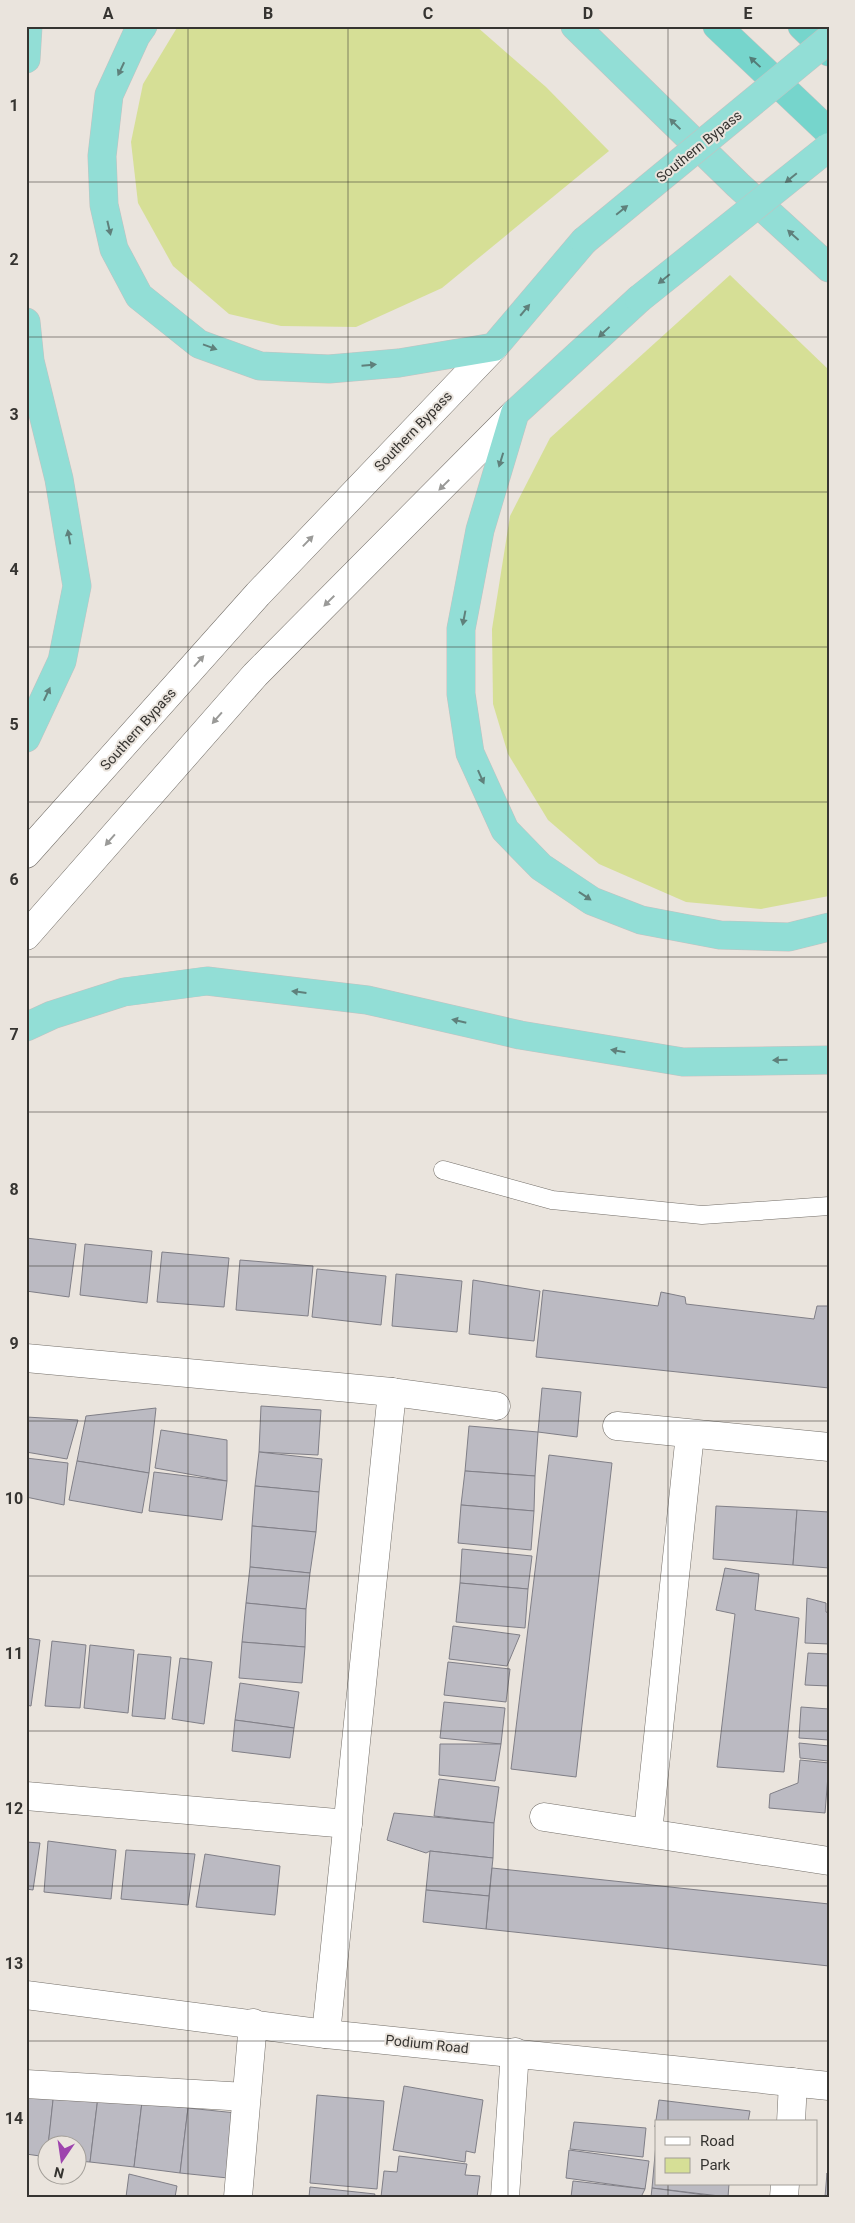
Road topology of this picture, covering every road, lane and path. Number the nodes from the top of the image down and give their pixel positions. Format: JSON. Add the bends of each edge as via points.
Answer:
{"nodes":[{"id":1,"x":28,"y":26,"type":"edge"},
{"id":2,"x":143,"y":26,"type":"edge"},
{"id":3,"x":575,"y":26,"type":"edge"},
{"id":4,"x":716,"y":26,"type":"edge"},
{"id":5,"x":802,"y":26,"type":"edge"},
{"id":6,"x":829,"y":39,"type":"edge"},
{"id":7,"x":829,"y":52,"type":"edge"},
{"id":8,"x":26,"y":59,"type":"edge"},
{"id":9,"x":829,"y":132,"type":"edge"},
{"id":10,"x":829,"y":147,"type":"edge"},
{"id":11,"x":829,"y":268,"type":"edge"},
{"id":12,"x":26,"y":322,"type":"edge"},
{"id":13,"x":494,"y":347,"type":"junction"},
{"id":14,"x":515,"y":413,"type":"junction"},
{"id":15,"x":26,"y":738,"type":"edge"},
{"id":16,"x":26,"y":854,"type":"edge"},
{"id":17,"x":829,"y":927,"type":"edge"},
{"id":18,"x":26,"y":936,"type":"edge"},
{"id":19,"x":26,"y":1027,"type":"edge"},
{"id":20,"x":829,"y":1060,"type":"edge"},
{"id":21,"x":443,"y":1170,"type":"dead end"},
{"id":22,"x":829,"y":1206,"type":"edge"},
{"id":23,"x":26,"y":1358,"type":"edge"},
{"id":24,"x":392,"y":1392,"type":"junction"},
{"id":25,"x":496,"y":1406,"type":"dead end"},
{"id":26,"x":617,"y":1426,"type":"dead end"},
{"id":27,"x":690,"y":1434,"type":"junction"},
{"id":28,"x":829,"y":1447,"type":"edge"},
{"id":29,"x":26,"y":1796,"type":"edge"},
{"id":30,"x":544,"y":1816,"type":"dead end"},
{"id":31,"x":348,"y":1824,"type":"junction"},
{"id":32,"x":648,"y":1832,"type":"junction"},
{"id":33,"x":829,"y":1861,"type":"edge"},
{"id":34,"x":26,"y":1995,"type":"edge"},
{"id":35,"x":253,"y":2023,"type":"junction"},
{"id":36,"x":326,"y":2034,"type":"junction"},
{"id":37,"x":515,"y":2052,"type":"junction"},
{"id":38,"x":793,"y":2082,"type":"junction"},
{"id":39,"x":26,"y":2084,"type":"edge"},
{"id":40,"x":829,"y":2086,"type":"edge"},
{"id":41,"x":246,"y":2097,"type":"junction"},
{"id":42,"x":791,"y":2120,"type":"edge"},
{"id":43,"x":238,"y":2197,"type":"edge"},
{"id":44,"x":505,"y":2197,"type":"edge"}],
"edges":[{"from":1,"to":8,"type":"highway"},
{"from":2,"to":13,"type":"highway","one_way":true,"via":[[109,95],[102,156],[104,205],[114,249],[139,296],[199,344],[260,366],[329,369],[399,363]]},
{"from":11,"to":3,"type":"highway","one_way":true,"via":[[738,185]]},
{"from":9,"to":4,"type":"highway","one_way":true},
{"from":5,"to":7,"type":"highway"},
{"from":13,"to":6,"type":"highway","name":"Southern Bypass","one_way":true,"bridge":true,"via":[[584,241]]},
{"from":10,"to":14,"type":"highway","one_way":true,"bridge":true,"via":[[639,299]]},
{"from":15,"to":12,"type":"highway","one_way":true,"via":[[62,662],[77,586],[59,479],[30,361]]},
{"from":16,"to":13,"type":"street","name":"Southern Bypass","one_way":true,"via":[[258,594]]},
{"from":14,"to":17,"type":"highway","one_way":true,"via":[[480,530],[462,629],[460,694],[470,753],[505,830],[541,867],[592,901],[641,920],[720,935],[789,937]]},
{"from":14,"to":18,"type":"street","one_way":true,"via":[[255,675]]},
{"from":20,"to":19,"type":"highway","one_way":true,"via":[[683,1062],[520,1035],[367,1000],[207,981],[124,992],[52,1015]]},
{"from":21,"to":22,"type":"lane","via":[[552,1200],[702,1215]]},
{"from":23,"to":24,"type":"street"},
{"from":24,"to":25,"type":"street"},
{"from":24,"to":31,"type":"street"},
{"from":26,"to":27,"type":"street"},
{"from":27,"to":28,"type":"street"},
{"from":27,"to":32,"type":"street"},
{"from":29,"to":31,"type":"street"},
{"from":30,"to":32,"type":"street"},
{"from":31,"to":36,"type":"street"},
{"from":32,"to":33,"type":"street"},
{"from":34,"to":35,"type":"street","name":"Podium Road"},
{"from":35,"to":36,"type":"street","name":"Podium Road"},
{"from":35,"to":41,"type":"street"},
{"from":36,"to":37,"type":"street","name":"Podium Road"},
{"from":37,"to":38,"type":"street","name":"Podium Road"},
{"from":37,"to":44,"type":"street"},
{"from":38,"to":40,"type":"street","name":"Podium Road"},
{"from":38,"to":42,"type":"street"},
{"from":39,"to":41,"type":"street"},
{"from":41,"to":43,"type":"street"}]}
